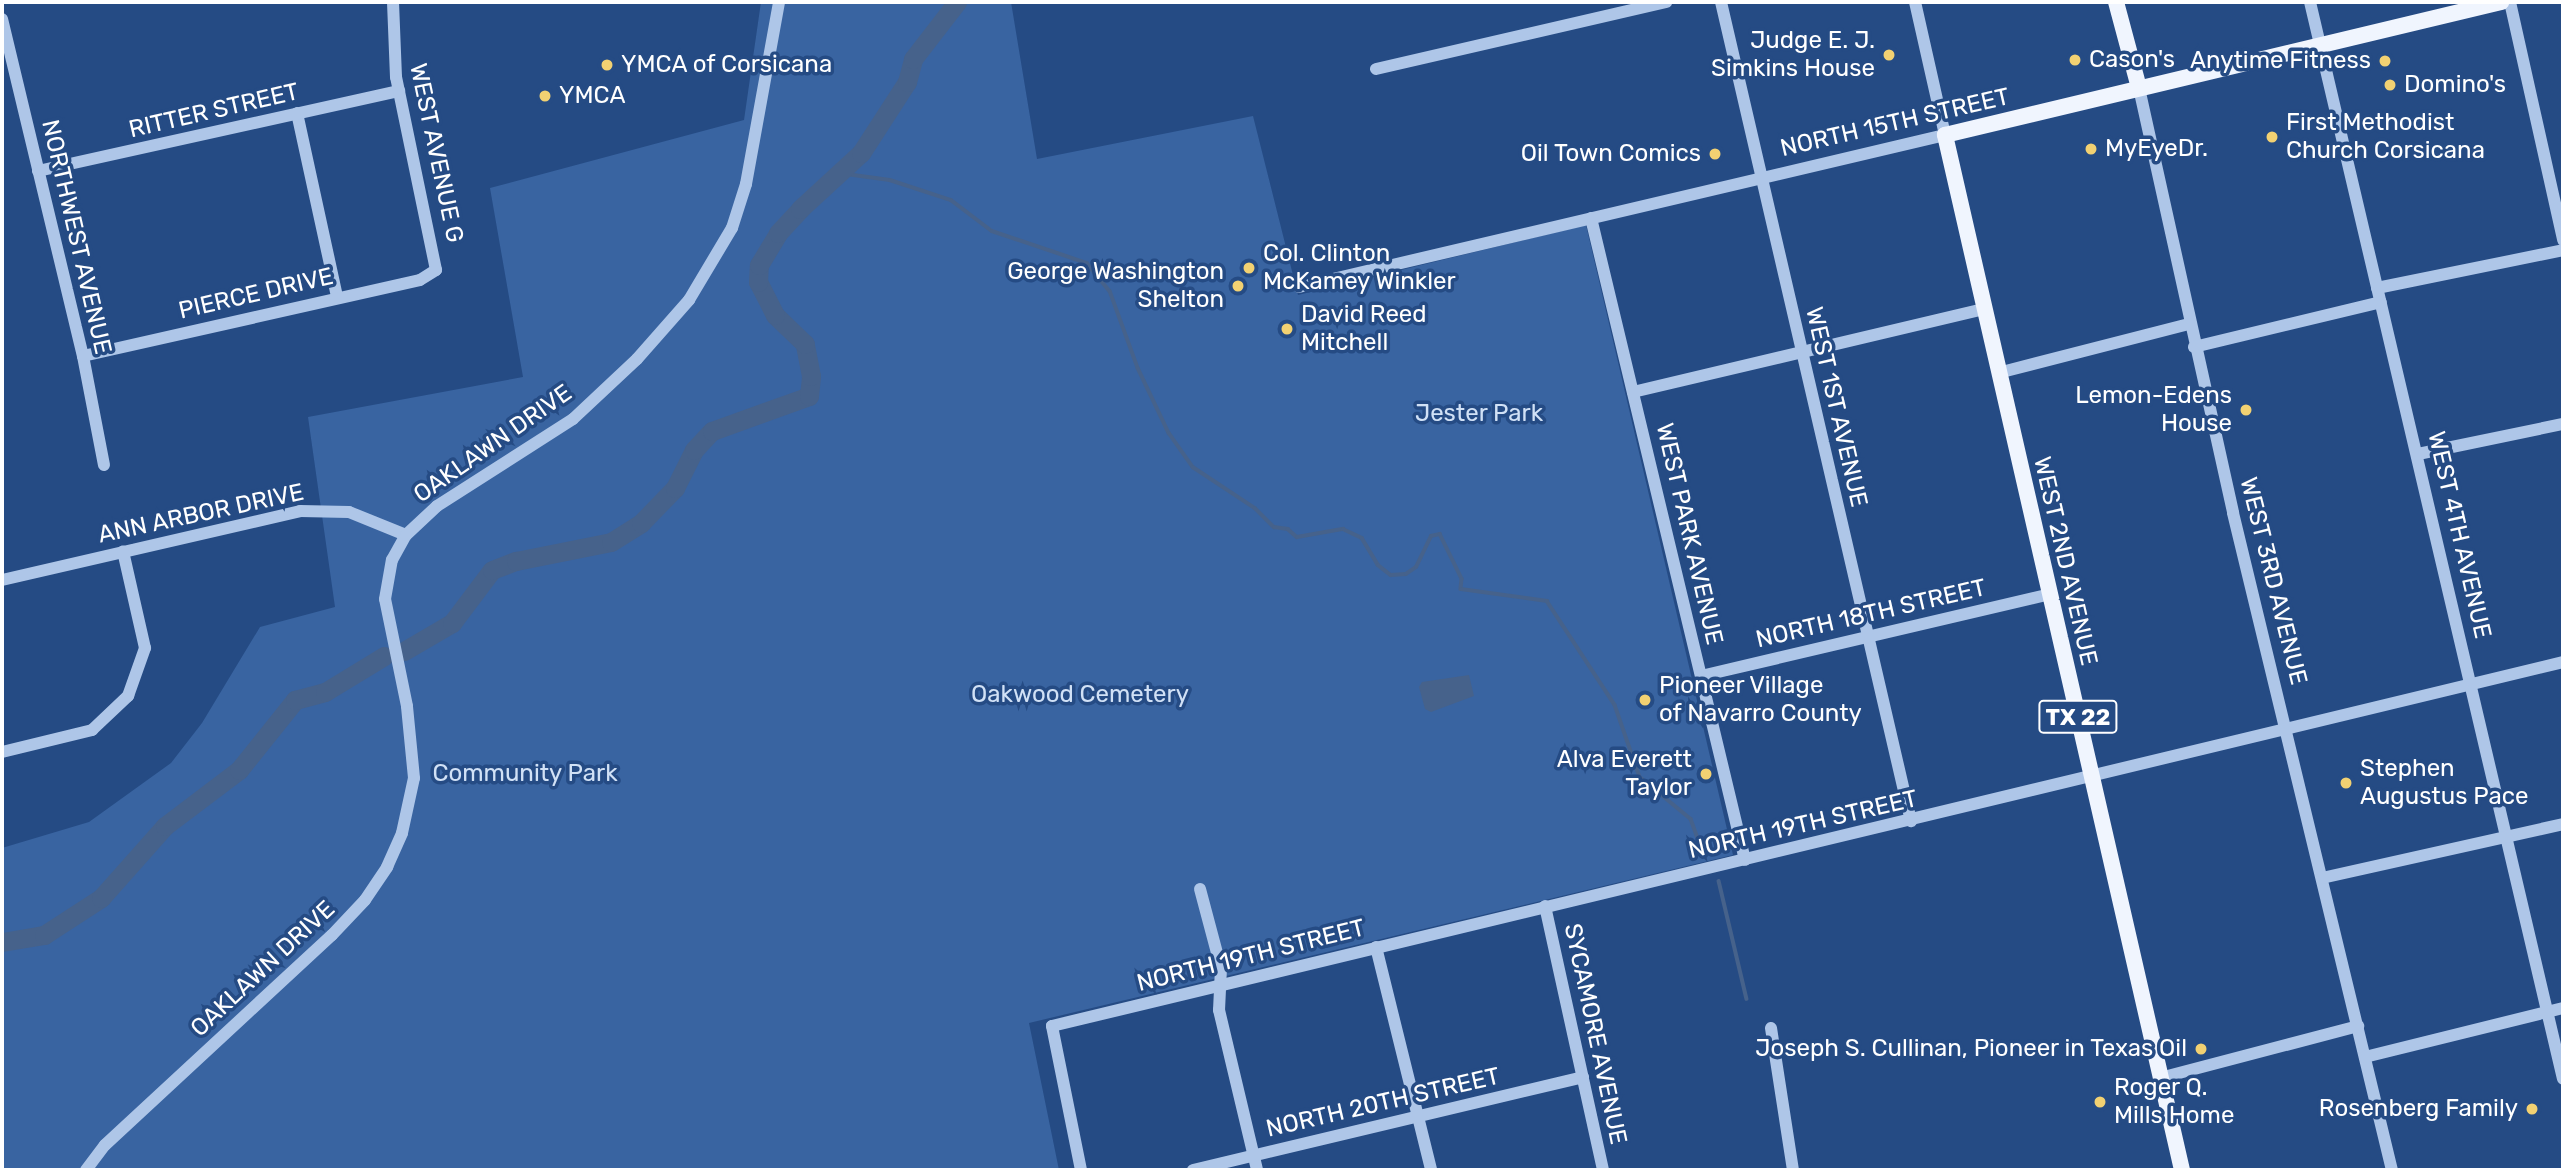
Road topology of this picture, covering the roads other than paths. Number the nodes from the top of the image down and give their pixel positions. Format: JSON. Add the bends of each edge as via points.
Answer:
{"nodes":[{"id":1,"x":393,"y":2,"type":"edge"},
{"id":2,"x":779,"y":2,"type":"edge"},
{"id":3,"x":1665,"y":2,"type":"edge"},
{"id":4,"x":1721,"y":2,"type":"edge"},
{"id":5,"x":1915,"y":2,"type":"edge"},
{"id":6,"x":2116,"y":2,"type":"edge"},
{"id":7,"x":2309,"y":2,"type":"edge"},
{"id":8,"x":2501,"y":2,"type":"edge"},
{"id":9,"x":2510,"y":2,"type":"edge"},
{"id":10,"x":2,"y":19,"type":"edge"},
{"id":11,"x":2320,"y":45,"type":"junction"},
{"id":12,"x":1376,"y":69,"type":"dead end"},
{"id":13,"x":2138,"y":89,"type":"junction"},
{"id":14,"x":399,"y":91,"type":"junction"},
{"id":15,"x":297,"y":113,"type":"junction"},
{"id":16,"x":1945,"y":135,"type":"junction"},
{"id":17,"x":38,"y":171,"type":"junction"},
{"id":18,"x":1762,"y":178,"type":"junction"},
{"id":19,"x":1591,"y":218,"type":"junction"},
{"id":20,"x":2563,"y":240,"type":"edge"},
{"id":21,"x":2563,"y":250,"type":"edge"},
{"id":22,"x":436,"y":270,"type":"joint"},
{"id":23,"x":1299,"y":287,"type":"dead end"},
{"id":24,"x":2377,"y":288,"type":"junction"},
{"id":25,"x":337,"y":297,"type":"junction"},
{"id":26,"x":2381,"y":302,"type":"junction"},
{"id":27,"x":1984,"y":309,"type":"junction"},
{"id":28,"x":2189,"y":324,"type":"junction"},
{"id":29,"x":2194,"y":346,"type":"junction"},
{"id":30,"x":1802,"y":352,"type":"junction"},
{"id":31,"x":83,"y":356,"type":"junction"},
{"id":32,"x":1998,"y":373,"type":"junction"},
{"id":33,"x":1633,"y":393,"type":"junction"},
{"id":34,"x":2563,"y":424,"type":"edge"},
{"id":35,"x":2418,"y":454,"type":"junction"},
{"id":36,"x":104,"y":465,"type":"dead end"},
{"id":37,"x":406,"y":535,"type":"junction"},
{"id":38,"x":123,"y":551,"type":"junction"},
{"id":39,"x":2,"y":580,"type":"edge"},
{"id":40,"x":2050,"y":594,"type":"junction"},
{"id":41,"x":1868,"y":636,"type":"junction"},
{"id":42,"x":2563,"y":662,"type":"edge"},
{"id":43,"x":1701,"y":676,"type":"junction"},
{"id":44,"x":2472,"y":683,"type":"junction"},
{"id":45,"x":2286,"y":728,"type":"junction"},
{"id":46,"x":2,"y":752,"type":"edge"},
{"id":47,"x":2092,"y":778,"type":"junction"},
{"id":48,"x":1911,"y":821,"type":"junction"},
{"id":49,"x":2563,"y":824,"type":"edge"},
{"id":50,"x":2507,"y":836,"type":"junction"},
{"id":51,"x":1745,"y":860,"type":"junction"},
{"id":52,"x":2322,"y":878,"type":"junction"},
{"id":53,"x":1200,"y":889,"type":"dead end"},
{"id":54,"x":1545,"y":906,"type":"junction"},
{"id":55,"x":1376,"y":947,"type":"junction"},
{"id":56,"x":1220,"y":985,"type":"junction"},
{"id":57,"x":2563,"y":1009,"type":"edge"},
{"id":58,"x":2547,"y":1012,"type":"junction"},
{"id":59,"x":2358,"y":1026,"type":"junction"},
{"id":60,"x":1771,"y":1028,"type":"dead end"},
{"id":61,"x":2365,"y":1057,"type":"junction"},
{"id":62,"x":1583,"y":1077,"type":"junction"},
{"id":63,"x":2160,"y":1078,"type":"junction"},
{"id":64,"x":2563,"y":1079,"type":"edge"},
{"id":65,"x":1419,"y":1116,"type":"junction"},
{"id":66,"x":1254,"y":1156,"type":"junction"},
{"id":67,"x":86,"y":1170,"type":"edge"},
{"id":68,"x":1081,"y":1170,"type":"edge"},
{"id":69,"x":1193,"y":1170,"type":"edge"},
{"id":70,"x":1257,"y":1170,"type":"edge"},
{"id":71,"x":1431,"y":1170,"type":"edge"},
{"id":72,"x":1603,"y":1170,"type":"edge"},
{"id":73,"x":1793,"y":1170,"type":"edge"},
{"id":74,"x":2182,"y":1170,"type":"edge"},
{"id":75,"x":2392,"y":1170,"type":"edge"}],
"edges":[{"from":1,"to":14,"type":"street","name":"WEST AVENUE G"},
{"from":2,"to":37,"type":"street","name":"OAKLAWN DRIVE","via":[[747,184],[732,228],[689,300],[637,359],[573,419],[437,506]]},
{"from":3,"to":12,"type":"street"},
{"from":4,"to":18,"type":"street","name":"WEST 1ST AVENUE"},
{"from":5,"to":16,"type":"street","name":"WEST 2ND AVENUE"},
{"from":6,"to":13,"type":"main road","name":"WEST 3RD AVENUE"},
{"from":7,"to":11,"type":"street","name":"WEST 4TH AVENUE"},
{"from":8,"to":11,"type":"main road","name":"NORTH 15TH STREET"},
{"from":9,"to":20,"type":"street"},
{"from":10,"to":17,"type":"street","name":"NORTHWEST AVENUE"},
{"from":11,"to":13,"type":"main road","name":"NORTH 15TH STREET"},
{"from":11,"to":24,"type":"street","name":"WEST 4TH AVENUE"},
{"from":13,"to":16,"type":"main road","name":"NORTH 15TH STREET"},
{"from":13,"to":28,"type":"street","name":"WEST 3RD AVENUE"},
{"from":14,"to":15,"type":"street","name":"RITTER STREET"},
{"from":14,"to":22,"type":"street","name":"WEST AVENUE G"},
{"from":15,"to":17,"type":"street","name":"RITTER STREET"},
{"from":15,"to":25,"type":"street"},
{"from":16,"to":18,"type":"street","name":"NORTH 15TH STREET"},
{"from":16,"to":27,"type":"main road","name":"WEST 2ND AVENUE","number":"TX 22"},
{"from":17,"to":31,"type":"street","name":"NORTHWEST AVENUE"},
{"from":18,"to":19,"type":"street","name":"NORTH 15TH STREET"},
{"from":18,"to":30,"type":"street","name":"WEST 1ST AVENUE"},
{"from":19,"to":23,"type":"street","name":"NORTH 15TH STREET"},
{"from":19,"to":33,"type":"street","name":"WEST PARK AVENUE"},
{"from":21,"to":24,"type":"street"},
{"from":22,"to":25,"type":"street","name":"PIERCE DRIVE","via":[[420,281]]},
{"from":24,"to":26,"type":"street","name":"WEST 4TH AVENUE"},
{"from":25,"to":31,"type":"street","name":"PIERCE DRIVE"},
{"from":26,"to":29,"type":"street"},
{"from":26,"to":35,"type":"street","name":"WEST 4TH AVENUE"},
{"from":27,"to":30,"type":"street"},
{"from":27,"to":32,"type":"main road","name":"WEST 2ND AVENUE","number":"TX 22"},
{"from":28,"to":29,"type":"street","name":"WEST 3RD AVENUE"},
{"from":28,"to":32,"type":"street"},
{"from":29,"to":45,"type":"street","name":"WEST 3RD AVENUE"},
{"from":30,"to":33,"type":"street"},
{"from":30,"to":41,"type":"street","name":"WEST 1ST AVENUE"},
{"from":31,"to":36,"type":"street","name":"NORTHWEST AVENUE"},
{"from":32,"to":40,"type":"main road","name":"WEST 2ND AVENUE","number":"TX 22"},
{"from":33,"to":43,"type":"street","name":"WEST PARK AVENUE"},
{"from":34,"to":35,"type":"street"},
{"from":35,"to":44,"type":"street","name":"WEST 4TH AVENUE"},
{"from":37,"to":38,"type":"street","name":"ANN ARBOR DRIVE","via":[[373,519],[330,509],[289,513]]},
{"from":37,"to":67,"type":"street","name":"OAKLAWN DRIVE","via":[[384,588],[414,762],[409,808],[396,850],[352,914],[105,1145]]},
{"from":38,"to":39,"type":"street","name":"ANN ARBOR DRIVE"},
{"from":38,"to":46,"type":"street","via":[[145,648],[128,696],[92,730]]},
{"from":40,"to":41,"type":"street","name":"NORTH 18TH STREET"},
{"from":40,"to":47,"type":"main road","name":"WEST 2ND AVENUE","number":"TX 22"},
{"from":41,"to":43,"type":"street","name":"NORTH 18TH STREET"},
{"from":41,"to":48,"type":"street","name":"WEST 1ST AVENUE"},
{"from":42,"to":44,"type":"street","name":"NORTH 19TH STREET"},
{"from":43,"to":51,"type":"street","name":"WEST PARK AVENUE"},
{"from":44,"to":45,"type":"street","name":"NORTH 19TH STREET"},
{"from":44,"to":50,"type":"street","name":"WEST 4TH AVENUE"},
{"from":45,"to":47,"type":"street","name":"NORTH 19TH STREET"},
{"from":45,"to":52,"type":"street","name":"WEST 3RD AVENUE"},
{"from":47,"to":48,"type":"street","name":"NORTH 19TH STREET"},
{"from":47,"to":63,"type":"main road","name":"WEST 2ND AVENUE","number":"TX 22"},
{"from":48,"to":51,"type":"street","name":"NORTH 19TH STREET"},
{"from":49,"to":50,"type":"street"},
{"from":50,"to":52,"type":"street"},
{"from":50,"to":58,"type":"street","name":"WEST 4TH AVENUE"},
{"from":51,"to":54,"type":"street","name":"NORTH 19TH STREET"},
{"from":52,"to":59,"type":"street","name":"WEST 3RD AVENUE"},
{"from":53,"to":56,"type":"street","via":[[1221,968]]},
{"from":54,"to":55,"type":"street","name":"NORTH 19TH STREET"},
{"from":54,"to":62,"type":"street","name":"SYCAMORE AVENUE"},
{"from":55,"to":56,"type":"street","name":"NORTH 19TH STREET"},
{"from":55,"to":65,"type":"street"},
{"from":56,"to":66,"type":"street","via":[[1219,1010]]},
{"from":56,"to":68,"type":"street","name":"NORTH 19TH STREET","via":[[1052,1026]]},
{"from":57,"to":58,"type":"street"},
{"from":58,"to":61,"type":"street"},
{"from":58,"to":64,"type":"street","name":"WEST 4TH AVENUE"},
{"from":59,"to":61,"type":"street","name":"WEST 3RD AVENUE"},
{"from":59,"to":63,"type":"street"},
{"from":60,"to":73,"type":"street"},
{"from":61,"to":75,"type":"street","name":"WEST 3RD AVENUE"},
{"from":62,"to":65,"type":"street","name":"NORTH 20TH STREET"},
{"from":62,"to":72,"type":"street","name":"SYCAMORE AVENUE"},
{"from":63,"to":74,"type":"main road","name":"WEST 2ND AVENUE","number":"TX 22"},
{"from":65,"to":66,"type":"street","name":"NORTH 20TH STREET"},
{"from":65,"to":71,"type":"street"},
{"from":66,"to":69,"type":"street","name":"NORTH 20TH STREET"},
{"from":66,"to":70,"type":"street"}]}
